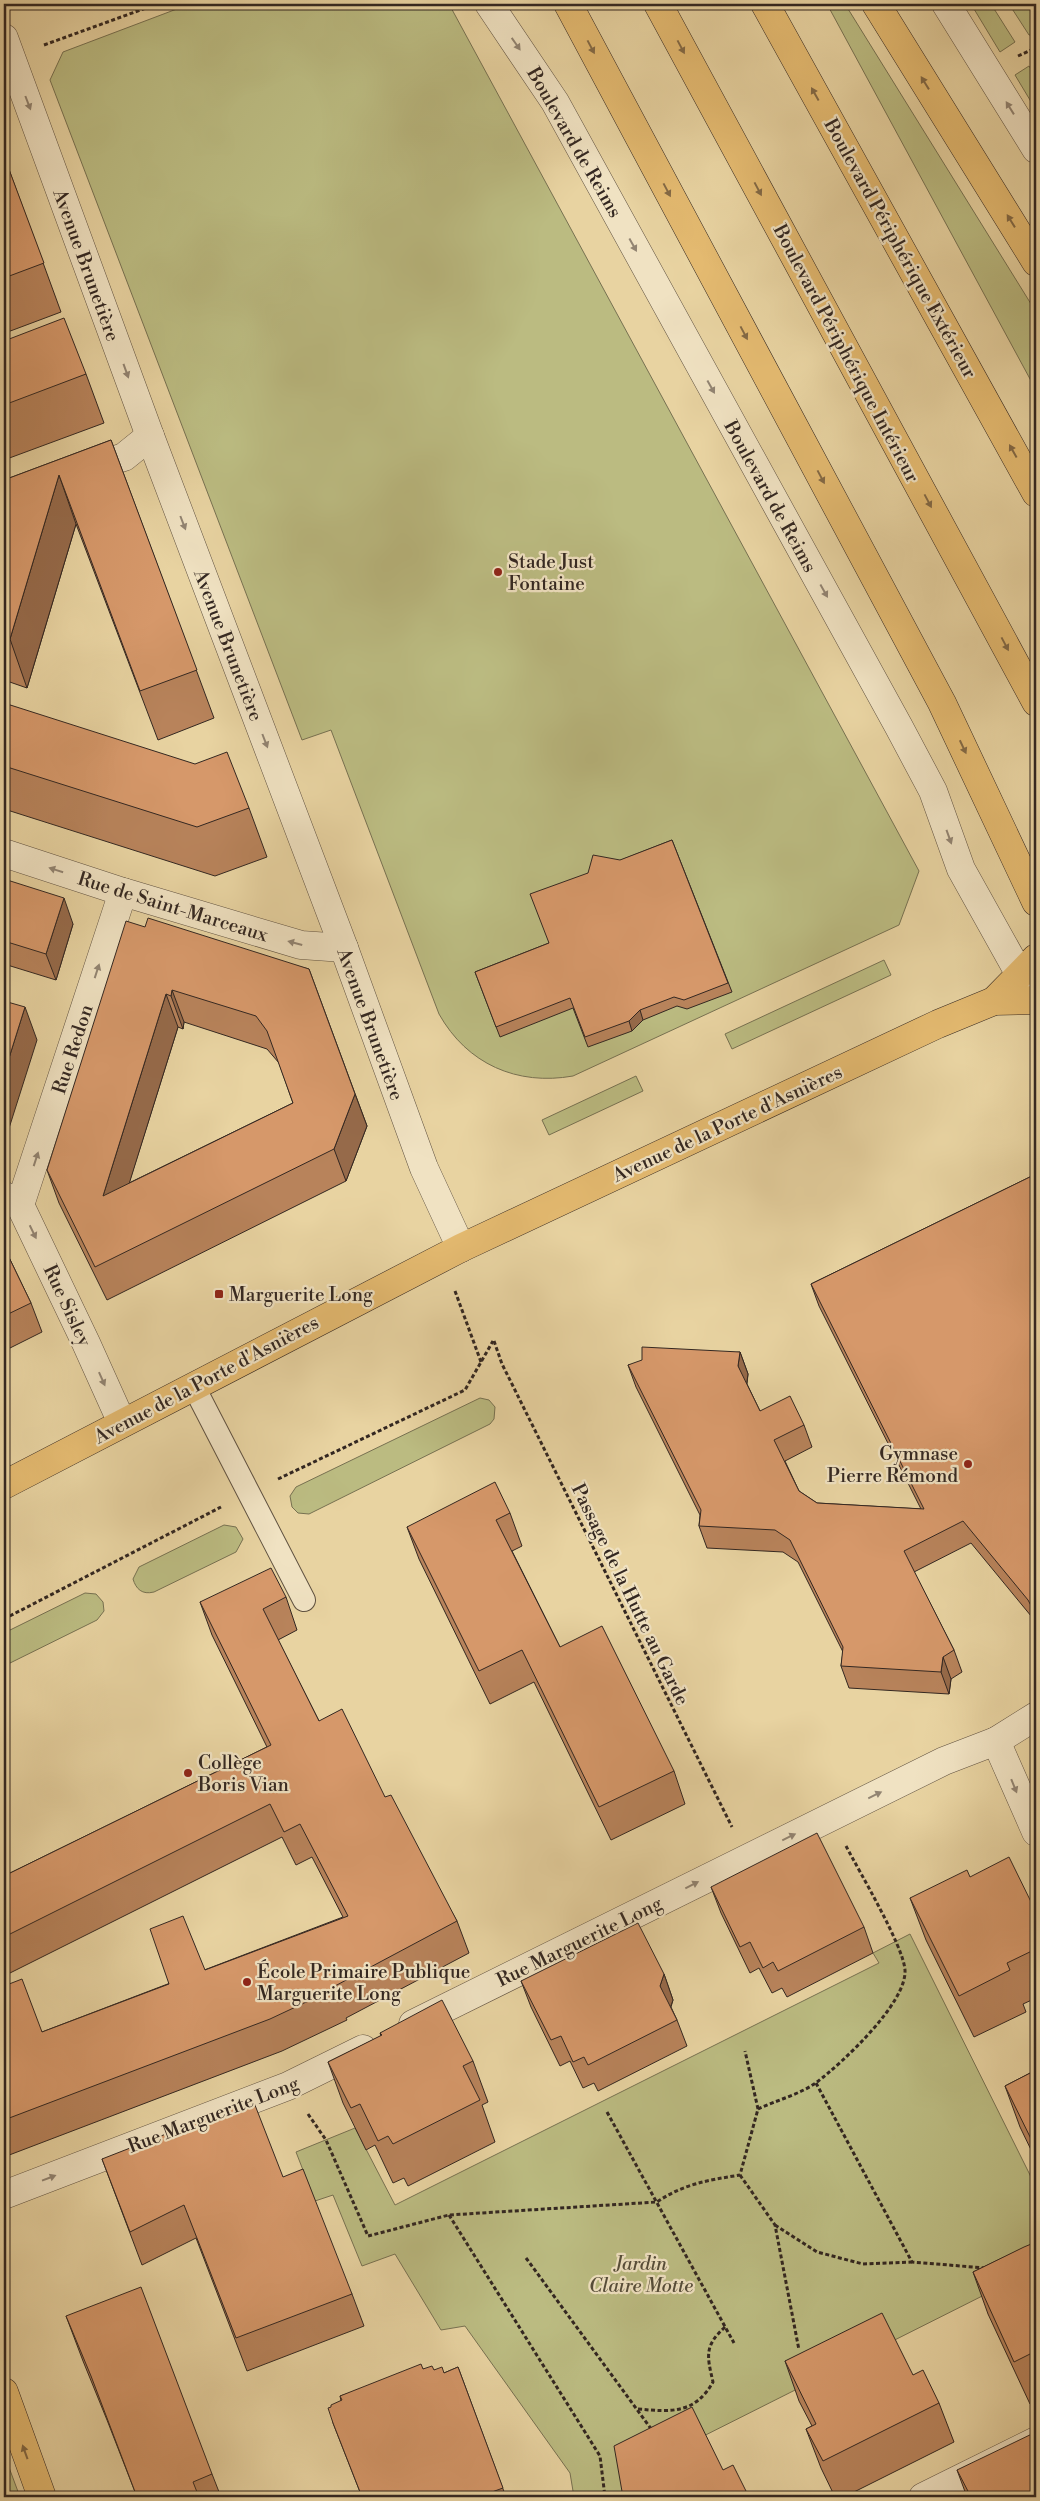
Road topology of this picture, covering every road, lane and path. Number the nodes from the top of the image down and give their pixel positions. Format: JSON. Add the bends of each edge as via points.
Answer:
{"nodes":[{"id":1,"x":157,"y":4,"type":"edge"},
{"id":2,"x":489,"y":4,"type":"edge"},
{"id":3,"x":568,"y":4,"type":"edge"},
{"id":4,"x":658,"y":4,"type":"edge"},
{"id":5,"x":765,"y":4,"type":"edge"},
{"id":6,"x":876,"y":4,"type":"edge"},
{"id":7,"x":946,"y":4,"type":"edge"},
{"id":8,"x":6,"y":52,"type":"edge"},
{"id":9,"x":1036,"y":149,"type":"edge"},
{"id":10,"x":1036,"y":262,"type":"edge"},
{"id":11,"x":150,"y":436,"type":"junction"},
{"id":12,"x":59,"y":478,"type":"edge"},
{"id":13,"x":1036,"y":493,"type":"edge"},
{"id":14,"x":1036,"y":702,"type":"edge"},
{"id":15,"x":4,"y":853,"type":"edge"},
{"id":16,"x":123,"y":892,"type":"junction"},
{"id":17,"x":1036,"y":902,"type":"edge"},
{"id":18,"x":344,"y":948,"type":"junction"},
{"id":19,"x":1028,"y":966,"type":"edge"},
{"id":20,"x":994,"y":1001,"type":"junction"},
{"id":21,"x":1034,"y":1004,"type":"edge"},
{"id":22,"x":12,"y":1200,"type":"edge"},
{"id":23,"x":461,"y":1248,"type":"junction"},
{"id":24,"x":494,"y":1341,"type":"dead end"},
{"id":25,"x":482,"y":1363,"type":"dead end"},
{"id":26,"x":193,"y":1385,"type":"junction"},
{"id":27,"x":122,"y":1423,"type":"junction"},
{"id":28,"x":4,"y":1484,"type":"edge"},
{"id":29,"x":304,"y":1600,"type":"dead end"},
{"id":30,"x":1036,"y":1716,"type":"edge"},
{"id":31,"x":996,"y":1740,"type":"junction"},
{"id":32,"x":831,"y":1817,"type":"junction"},
{"id":33,"x":1036,"y":1832,"type":"edge"},
{"id":34,"x":747,"y":1858,"type":"junction"},
{"id":35,"x":745,"y":2051,"type":"dead end"},
{"id":36,"x":816,"y":2083,"type":"junction"},
{"id":37,"x":288,"y":2086,"type":"junction"},
{"id":38,"x":758,"y":2109,"type":"junction"},
{"id":39,"x":607,"y":2112,"type":"dead end"},
{"id":40,"x":740,"y":2175,"type":"junction"},
{"id":41,"x":4,"y":2195,"type":"edge"},
{"id":42,"x":657,"y":2202,"type":"junction"},
{"id":43,"x":448,"y":2215,"type":"junction"},
{"id":44,"x":775,"y":2225,"type":"junction"},
{"id":45,"x":526,"y":2258,"type":"dead end"},
{"id":46,"x":912,"y":2262,"type":"junction"},
{"id":47,"x":992,"y":2268,"type":"edge"},
{"id":48,"x":725,"y":2327,"type":"junction"},
{"id":49,"x":734,"y":2342,"type":"dead end"},
{"id":50,"x":799,"y":2350,"type":"dead end"},
{"id":51,"x":4,"y":2392,"type":"edge"},
{"id":52,"x":638,"y":2409,"type":"junction"},
{"id":53,"x":652,"y":2430,"type":"edge"},
{"id":54,"x":1036,"y":2440,"type":"edge"},
{"id":55,"x":42,"y":2497,"type":"edge"},
{"id":56,"x":605,"y":2497,"type":"edge"},
{"id":57,"x":923,"y":2497,"type":"edge"}],
"edges":[{"from":1,"to":8,"type":"path"},
{"from":2,"to":19,"type":"street","name":"Boulevard de Reims","one_way":true,"via":[[555,102],[899,727],[933,791],[961,869]]},
{"from":3,"to":17,"type":"main road","one_way":true,"via":[[942,703]]},
{"from":4,"to":14,"type":"main road","name":"Boulevard Périphérique Intérieur","one_way":true},
{"from":13,"to":5,"type":"main road","name":"Boulevard Périphérique Extérieur","one_way":true},
{"from":10,"to":6,"type":"main road","one_way":true},
{"from":9,"to":7,"type":"street","one_way":true},
{"from":8,"to":11,"type":"street","name":"Avenue Brunetière","one_way":true},
{"from":11,"to":12,"type":"street","via":[[124,457]]},
{"from":11,"to":18,"type":"street","name":"Avenue Brunetière","one_way":true},
{"from":16,"to":15,"type":"street","name":"Rue de Saint-Marceaux","one_way":true},
{"from":18,"to":16,"type":"street","name":"Rue de Saint-Marceaux","one_way":true,"via":[[301,945]]},
{"from":22,"to":16,"type":"street","name":"Rue Redon","one_way":true},
{"from":18,"to":23,"type":"street","name":"Avenue Brunetière","via":[[424,1168]]},
{"from":19,"to":20,"type":"main road","name":"Avenue de la Porte d'Asnières"},
{"from":19,"to":21,"type":"street","name":"Boulevard de Reims"},
{"from":20,"to":21,"type":"main road","name":"Avenue de la Porte d'Asnières"},
{"from":20,"to":23,"type":"main road","name":"Avenue de la Porte d'Asnières","via":[[938,1024]]},
{"from":22,"to":27,"type":"street","name":"Rue Sisley","one_way":true,"via":[[86,1343]]},
{"from":23,"to":25,"type":"path","via":[[450,1277]]},
{"from":23,"to":26,"type":"main road","name":"Avenue de la Porte d'Asnières"},
{"from":24,"to":34,"type":"path","name":"Passage de la Hutte au Garde","via":[[502,1364]]},
{"from":26,"to":27,"type":"main road","name":"Avenue de la Porte d'Asnières"},
{"from":26,"to":29,"type":"lane"},
{"from":27,"to":28,"type":"main road","name":"Avenue de la Porte d'Asnières"},
{"from":30,"to":31,"type":"street","name":"Rue Marguerite Long"},
{"from":32,"to":31,"type":"street","name":"Rue Marguerite Long","one_way":true,"via":[[944,1761]]},
{"from":31,"to":33,"type":"street","one_way":true},
{"from":34,"to":32,"type":"street","name":"Rue Marguerite Long","one_way":true},
{"from":32,"to":36,"type":"path","via":[[895,1942],[905,1971],[898,1994],[876,2027]]},
{"from":37,"to":34,"type":"street","name":"Rue Marguerite Long","one_way":true},
{"from":35,"to":38,"type":"path"},
{"from":36,"to":38,"type":"path"},
{"from":36,"to":46,"type":"path"},
{"from":41,"to":37,"type":"street","name":"Rue Marguerite Long","one_way":true},
{"from":37,"to":43,"type":"path","via":[[326,2140],[368,2236]]},
{"from":38,"to":40,"type":"path"},
{"from":39,"to":42,"type":"path"},
{"from":40,"to":42,"type":"path","via":[[697,2182],[673,2191]]},
{"from":40,"to":44,"type":"path"},
{"from":42,"to":43,"type":"path"},
{"from":42,"to":48,"type":"path"},
{"from":43,"to":56,"type":"path","via":[[600,2456]]},
{"from":44,"to":46,"type":"path","via":[[817,2252],[863,2264]]},
{"from":44,"to":50,"type":"path"},
{"from":45,"to":52,"type":"path"},
{"from":46,"to":47,"type":"path"},
{"from":48,"to":49,"type":"path"},
{"from":48,"to":52,"type":"path","via":[[712,2339],[708,2361],[713,2382],[706,2395],[688,2407],[668,2412]]},
{"from":55,"to":51,"type":"main road","one_way":true},
{"from":52,"to":53,"type":"path"},
{"from":54,"to":57,"type":"street"}]}
